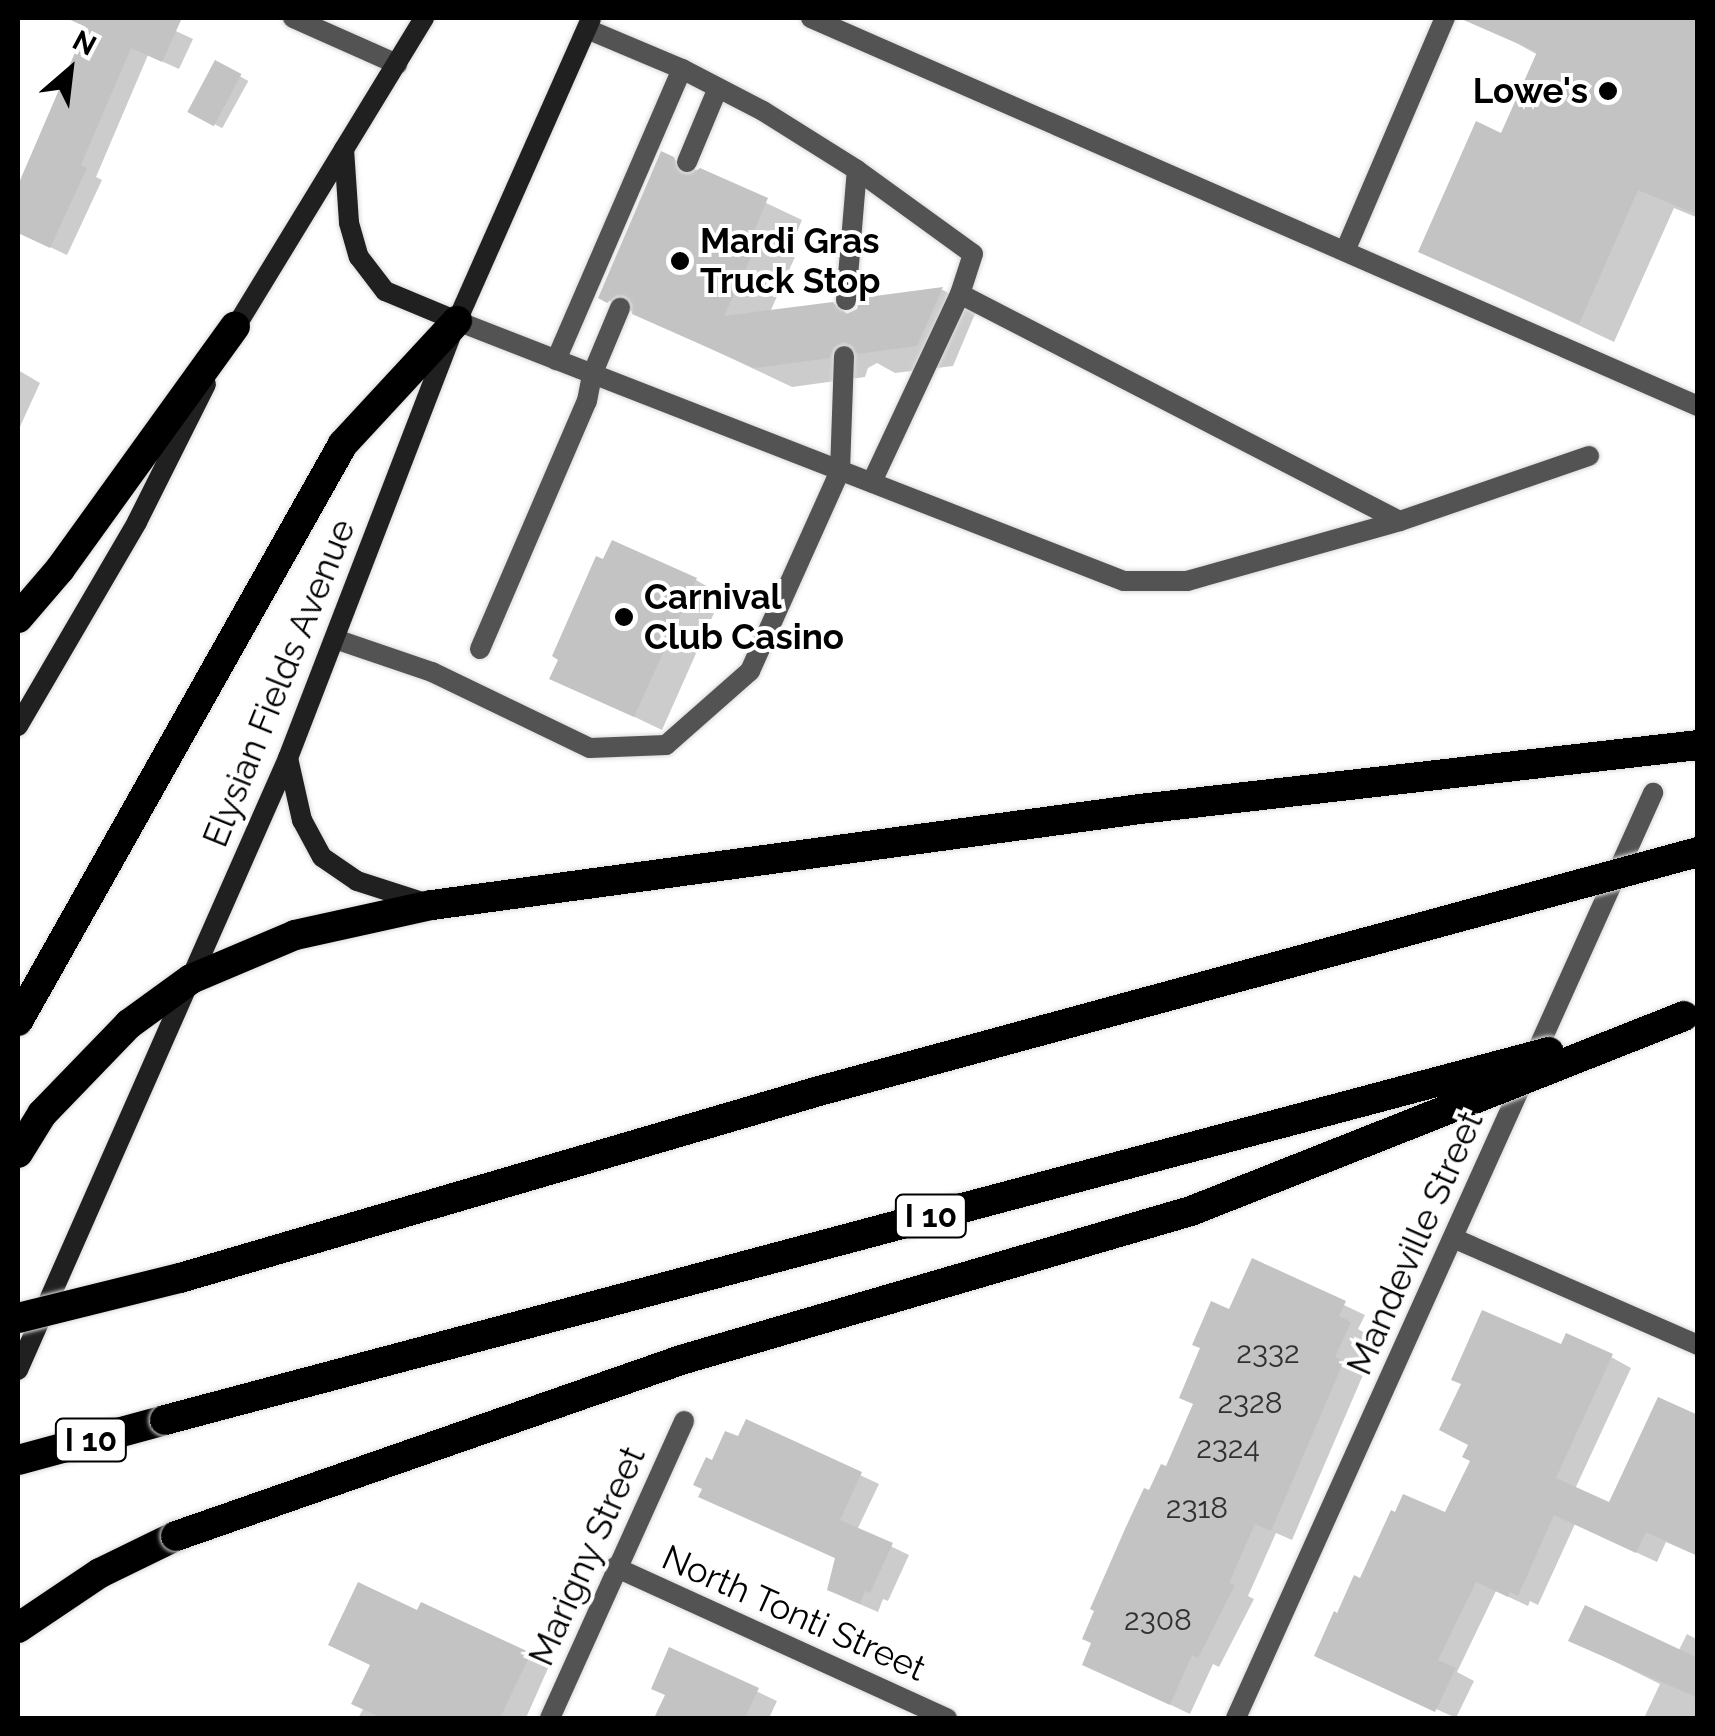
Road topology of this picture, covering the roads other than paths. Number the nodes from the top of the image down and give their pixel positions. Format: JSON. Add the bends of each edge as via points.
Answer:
{"nodes":[{"id":1,"x":292,"y":18,"type":"edge"},
{"id":2,"x":424,"y":18,"type":"edge"},
{"id":3,"x":811,"y":18,"type":"edge"},
{"id":4,"x":1446,"y":18,"type":"edge"},
{"id":5,"x":592,"y":22,"type":"edge"},
{"id":6,"x":397,"y":64,"type":"junction"},
{"id":7,"x":682,"y":70,"type":"junction"},
{"id":8,"x":718,"y":88,"type":"junction"},
{"id":9,"x":344,"y":149,"type":"junction"},
{"id":10,"x":687,"y":162,"type":"dead end"},
{"id":11,"x":857,"y":170,"type":"junction"},
{"id":12,"x":1345,"y":252,"type":"junction"},
{"id":13,"x":960,"y":294,"type":"junction"},
{"id":14,"x":846,"y":300,"type":"dead end"},
{"id":15,"x":620,"y":308,"type":"dead end"},
{"id":16,"x":457,"y":321,"type":"junction"},
{"id":17,"x":236,"y":326,"type":"junction"},
{"id":18,"x":844,"y":356,"type":"dead end"},
{"id":19,"x":556,"y":360,"type":"junction"},
{"id":20,"x":592,"y":375,"type":"junction"},
{"id":21,"x":1698,"y":406,"type":"edge"},
{"id":22,"x":1588,"y":456,"type":"dead end"},
{"id":23,"x":840,"y":470,"type":"junction"},
{"id":24,"x":872,"y":482,"type":"junction"},
{"id":25,"x":1400,"y":522,"type":"junction"},
{"id":26,"x":18,"y":618,"type":"edge"},
{"id":27,"x":335,"y":639,"type":"junction"},
{"id":28,"x":480,"y":650,"type":"dead end"},
{"id":29,"x":18,"y":726,"type":"edge"},
{"id":30,"x":1698,"y":745,"type":"edge"},
{"id":31,"x":288,"y":758,"type":"junction"},
{"id":32,"x":1652,"y":793,"type":"dead end"},
{"id":33,"x":1698,"y":852,"type":"edge"},
{"id":34,"x":432,"y":905,"type":"junction"},
{"id":35,"x":191,"y":980,"type":"junction"},
{"id":36,"x":1691,"y":1014,"type":"edge"},
{"id":37,"x":18,"y":1021,"type":"edge"},
{"id":38,"x":18,"y":1153,"type":"edge"},
{"id":39,"x":1453,"y":1238,"type":"junction"},
{"id":40,"x":18,"y":1318,"type":"edge"},
{"id":41,"x":1698,"y":1345,"type":"edge"},
{"id":42,"x":18,"y":1370,"type":"edge"},
{"id":43,"x":684,"y":1421,"type":"dead end"},
{"id":44,"x":18,"y":1460,"type":"edge"},
{"id":45,"x":615,"y":1568,"type":"junction"},
{"id":46,"x":18,"y":1628,"type":"edge"},
{"id":47,"x":550,"y":1718,"type":"edge"},
{"id":48,"x":947,"y":1718,"type":"edge"},
{"id":49,"x":1236,"y":1718,"type":"edge"}],
"edges":[{"from":1,"to":6,"type":"street"},
{"from":2,"to":6,"type":"main road"},
{"from":3,"to":12,"type":"street"},
{"from":4,"to":12,"type":"street"},
{"from":5,"to":7,"type":"street"},
{"from":5,"to":16,"type":"main road","name":"Elysian Fields Avenue"},
{"from":6,"to":9,"type":"main road"},
{"from":7,"to":8,"type":"street"},
{"from":7,"to":19,"type":"street"},
{"from":8,"to":10,"type":"street"},
{"from":8,"to":11,"type":"street"},
{"from":9,"to":16,"type":"main road","via":[[349,223],[359,257],[385,291]]},
{"from":9,"to":17,"type":"main road"},
{"from":11,"to":13,"type":"street","via":[[973,254]]},
{"from":11,"to":14,"type":"street"},
{"from":12,"to":21,"type":"street"},
{"from":13,"to":24,"type":"street"},
{"from":13,"to":25,"type":"street"},
{"from":15,"to":20,"type":"street"},
{"from":16,"to":19,"type":"street"},
{"from":16,"to":27,"type":"main road","name":"Elysian Fields Avenue"},
{"from":16,"to":37,"type":"highway","via":[[344,444]]},
{"from":17,"to":26,"type":"highway"},
{"from":17,"to":29,"type":"main road","via":[[138,522]]},
{"from":18,"to":23,"type":"street"},
{"from":19,"to":20,"type":"street"},
{"from":20,"to":23,"type":"street"},
{"from":20,"to":28,"type":"street","via":[[588,401]]},
{"from":22,"to":25,"type":"street"},
{"from":23,"to":24,"type":"street"},
{"from":23,"to":27,"type":"street","via":[[750,672],[666,745],[590,748],[432,672]]},
{"from":24,"to":25,"type":"street","via":[[1124,581],[1187,580]]},
{"from":27,"to":31,"type":"main road","name":"Elysian Fields Avenue"},
{"from":30,"to":34,"type":"highway","via":[[1140,809]]},
{"from":31,"to":34,"type":"main road","via":[[302,820],[322,858],[357,881]]},
{"from":31,"to":35,"type":"main road","name":"Elysian Fields Avenue"},
{"from":32,"to":39,"type":"street","name":"Mandeville Street"},
{"from":33,"to":40,"type":"highway","bridge":true},
{"from":34,"to":35,"type":"highway","via":[[295,935]]},
{"from":35,"to":38,"type":"highway","via":[[89,1061]]},
{"from":35,"to":42,"type":"main road","name":"Elysian Fields Avenue"},
{"from":36,"to":44,"type":"highway","number":"I 10","bridge":true},
{"from":36,"to":46,"type":"highway","bridge":true,"via":[[1191,1211],[682,1360],[176,1536],[100,1573]]},
{"from":39,"to":41,"type":"street"},
{"from":39,"to":49,"type":"street","name":"Mandeville Street"},
{"from":43,"to":45,"type":"street","name":"Marigny Street"},
{"from":45,"to":47,"type":"street","name":"Marigny Street"},
{"from":45,"to":48,"type":"street","name":"North Tonti Street"}]}
